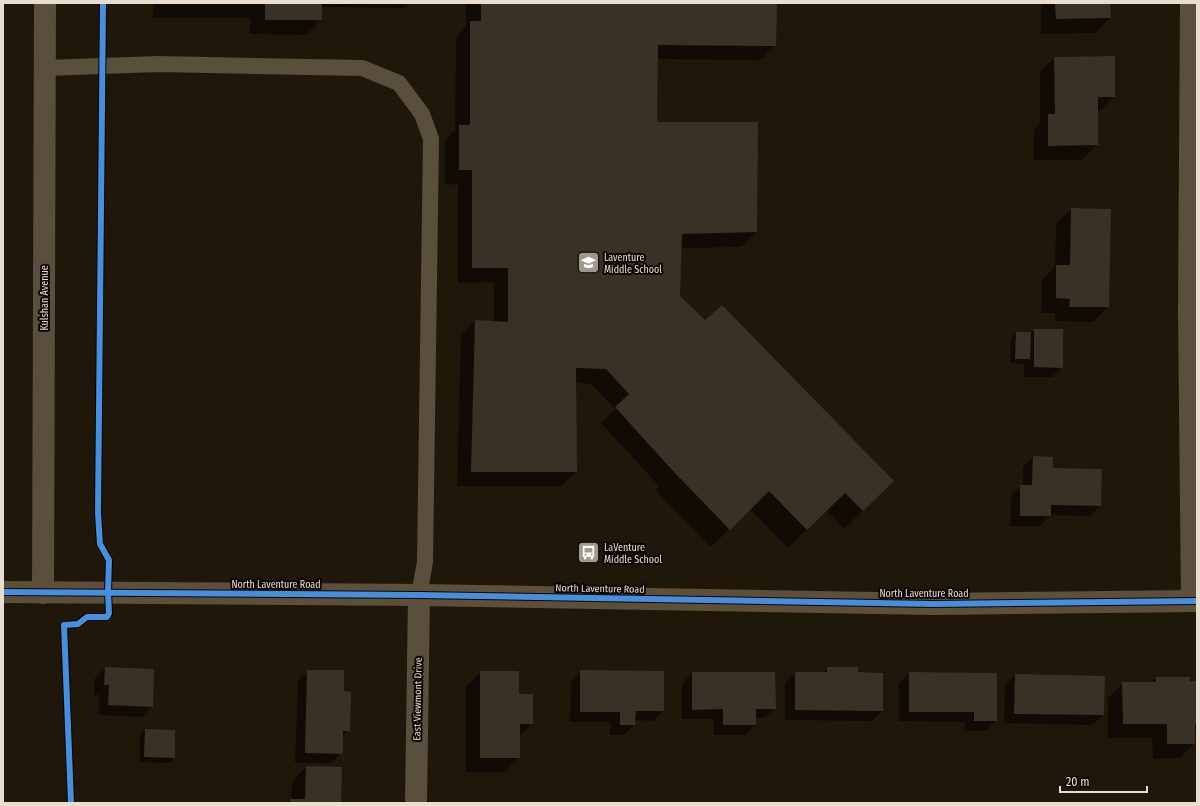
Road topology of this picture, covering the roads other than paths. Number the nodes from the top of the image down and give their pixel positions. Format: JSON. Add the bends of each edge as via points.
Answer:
{"nodes":[{"id":1,"x":45,"y":3,"type":"edge"},
{"id":2,"x":1191,"y":3,"type":"edge"},
{"id":3,"x":45,"y":68,"type":"junction"},
{"id":4,"x":3,"y":592,"type":"edge"},
{"id":5,"x":43,"y":593,"type":"junction"},
{"id":6,"x":419,"y":595,"type":"junction"},
{"id":7,"x":1195,"y":601,"type":"edge"},
{"id":8,"x":416,"y":803,"type":"edge"}],
"edges":[{"from":1,"to":3,"type":"street","name":"Kulshan Avenue"},
{"from":2,"to":7,"type":"street","via":[[1189,310]]},
{"from":3,"to":5,"type":"street","name":"Kulshan Avenue"},
{"from":3,"to":6,"type":"lane","via":[[158,64],[362,68],[399,83],[422,114],[432,139],[425,562]]},
{"from":4,"to":5,"type":"street","name":"North Laventure Road"},
{"from":5,"to":6,"type":"street","name":"North Laventure Road"},
{"from":6,"to":7,"type":"street","name":"North Laventure Road","via":[[933,604]]},
{"from":6,"to":8,"type":"street","name":"East Viewmont Drive"}]}
